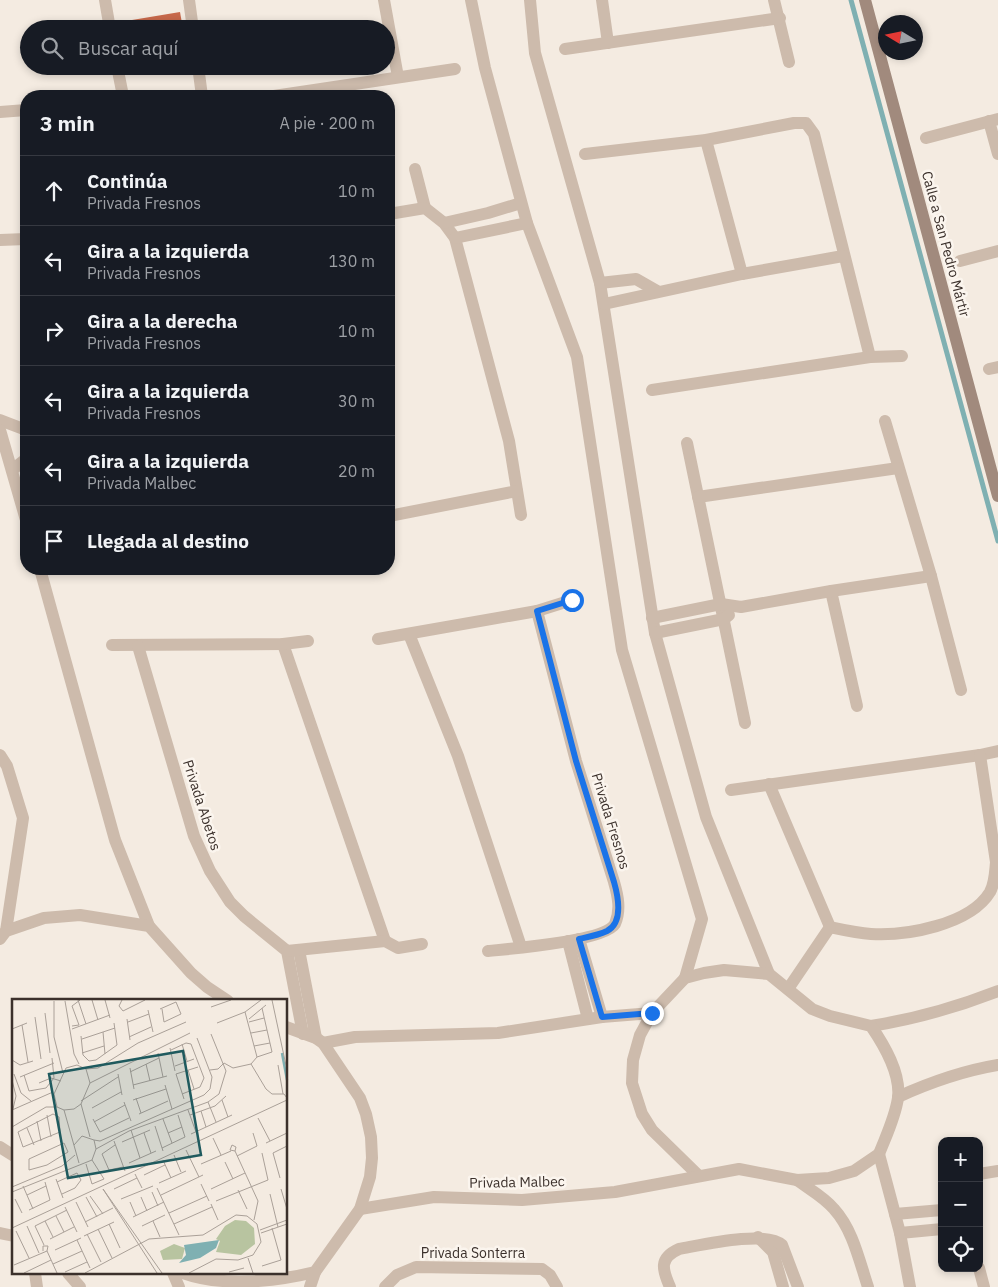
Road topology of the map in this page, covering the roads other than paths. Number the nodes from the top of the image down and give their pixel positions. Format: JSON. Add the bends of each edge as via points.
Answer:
{"nodes":[{"id":1,"x":105,"y":0,"type":"edge"},
{"id":2,"x":188,"y":0,"type":"edge"},
{"id":3,"x":384,"y":0,"type":"edge"},
{"id":4,"x":471,"y":0,"type":"edge"},
{"id":5,"x":530,"y":0,"type":"edge"},
{"id":6,"x":602,"y":0,"type":"edge"},
{"id":7,"x":774,"y":0,"type":"edge"},
{"id":8,"x":865,"y":0,"type":"edge"},
{"id":9,"x":780,"y":18,"type":"junction"},
{"id":10,"x":108,"y":20,"type":"edge"},
{"id":11,"x":191,"y":20,"type":"edge"},
{"id":12,"x":388,"y":20,"type":"edge"},
{"id":13,"x":608,"y":43,"type":"junction"},
{"id":14,"x":565,"y":49,"type":"dead end"},
{"id":15,"x":395,"y":60,"type":"edge"},
{"id":16,"x":789,"y":62,"type":"dead end"},
{"id":17,"x":455,"y":69,"type":"dead end"},
{"id":18,"x":119,"y":75,"type":"edge"},
{"id":19,"x":199,"y":75,"type":"edge"},
{"id":20,"x":398,"y":77,"type":"junction"},
{"id":21,"x":122,"y":90,"type":"edge"},
{"id":22,"x":201,"y":90,"type":"edge"},
{"id":23,"x":313,"y":90,"type":"edge"},
{"id":24,"x":20,"y":110,"type":"edge"},
{"id":25,"x":0,"y":112,"type":"edge"},
{"id":26,"x":993,"y":120,"type":"edge"},
{"id":27,"x":926,"y":138,"type":"dead end"},
{"id":28,"x":706,"y":140,"type":"junction"},
{"id":29,"x":585,"y":154,"type":"dead end"},
{"id":30,"x":998,"y":154,"type":"edge"},
{"id":31,"x":415,"y":169,"type":"dead end"},
{"id":32,"x":521,"y":203,"type":"junction"},
{"id":33,"x":426,"y":208,"type":"junction"},
{"id":34,"x":395,"y":213,"type":"edge"},
{"id":35,"x":444,"y":223,"type":"junction"},
{"id":36,"x":527,"y":223,"type":"junction"},
{"id":37,"x":455,"y":238,"type":"junction"},
{"id":38,"x":0,"y":240,"type":"edge"},
{"id":39,"x":20,"y":242,"type":"edge"},
{"id":40,"x":998,"y":252,"type":"edge"},
{"id":41,"x":843,"y":256,"type":"junction"},
{"id":42,"x":960,"y":261,"type":"dead end"},
{"id":43,"x":742,"y":274,"type":"junction"},
{"id":44,"x":600,"y":283,"type":"junction"},
{"id":45,"x":657,"y":291,"type":"junction"},
{"id":46,"x":604,"y":304,"type":"junction"},
{"id":47,"x":902,"y":356,"type":"dead end"},
{"id":48,"x":870,"y":357,"type":"junction"},
{"id":49,"x":652,"y":390,"type":"dead end"},
{"id":50,"x":0,"y":420,"type":"edge"},
{"id":51,"x":885,"y":421,"type":"dead end"},
{"id":52,"x":20,"y":428,"type":"edge"},
{"id":53,"x":0,"y":430,"type":"edge"},
{"id":54,"x":687,"y":443,"type":"dead end"},
{"id":55,"x":20,"y":464,"type":"edge"},
{"id":56,"x":898,"y":468,"type":"junction"},
{"id":57,"x":12,"y":470,"type":"junction"},
{"id":58,"x":517,"y":491,"type":"junction"},
{"id":59,"x":998,"y":496,"type":"edge"},
{"id":60,"x":698,"y":497,"type":"junction"},
{"id":61,"x":20,"y":499,"type":"edge"},
{"id":62,"x":395,"y":515,"type":"edge"},
{"id":63,"x":521,"y":515,"type":"dead end"},
{"id":64,"x":42,"y":575,"type":"edge"},
{"id":65,"x":931,"y":576,"type":"junction"},
{"id":66,"x":831,"y":590,"type":"junction"},
{"id":67,"x":572,"y":600,"type":"dead end"},
{"id":68,"x":721,"y":604,"type":"junction"},
{"id":69,"x":741,"y":607,"type":"junction"},
{"id":70,"x":537,"y":611,"type":"junction"},
{"id":71,"x":652,"y":618,"type":"junction"},
{"id":72,"x":724,"y":619,"type":"junction"},
{"id":73,"x":655,"y":633,"type":"junction"},
{"id":74,"x":409,"y":634,"type":"junction"},
{"id":75,"x":378,"y":639,"type":"dead end"},
{"id":76,"x":308,"y":641,"type":"dead end"},
{"id":77,"x":283,"y":644,"type":"junction"},
{"id":78,"x":112,"y":645,"type":"dead end"},
{"id":79,"x":138,"y":646,"type":"junction"},
{"id":80,"x":961,"y":690,"type":"dead end"},
{"id":81,"x":857,"y":706,"type":"dead end"},
{"id":82,"x":745,"y":723,"type":"dead end"},
{"id":83,"x":998,"y":750,"type":"edge"},
{"id":84,"x":0,"y":755,"type":"edge"},
{"id":85,"x":980,"y":755,"type":"junction"},
{"id":86,"x":769,"y":784,"type":"junction"},
{"id":87,"x":731,"y":790,"type":"dead end"},
{"id":88,"x":149,"y":926,"type":"junction"},
{"id":89,"x":830,"y":926,"type":"junction"},
{"id":90,"x":3,"y":935,"type":"edge"},
{"id":91,"x":574,"y":940,"type":"junction"},
{"id":92,"x":385,"y":941,"type":"junction"},
{"id":93,"x":422,"y":944,"type":"dead end"},
{"id":94,"x":521,"y":947,"type":"junction"},
{"id":95,"x":293,"y":950,"type":"junction"},
{"id":96,"x":488,"y":951,"type":"dead end"},
{"id":97,"x":769,"y":974,"type":"junction"},
{"id":98,"x":685,"y":978,"type":"junction"},
{"id":99,"x":788,"y":989,"type":"junction"},
{"id":100,"x":998,"y":991,"type":"edge"},
{"id":101,"x":225,"y":999,"type":"edge"},
{"id":102,"x":652,"y":1013,"type":"junction"},
{"id":103,"x":602,"y":1017,"type":"junction"},
{"id":104,"x":588,"y":1019,"type":"junction"},
{"id":105,"x":871,"y":1026,"type":"junction"},
{"id":106,"x":288,"y":1027,"type":"edge"},
{"id":107,"x":303,"y":1034,"type":"junction"},
{"id":108,"x":320,"y":1040,"type":"junction"},
{"id":109,"x":998,"y":1065,"type":"edge"},
{"id":110,"x":898,"y":1097,"type":"junction"},
{"id":111,"x":0,"y":1147,"type":"edge"},
{"id":112,"x":879,"y":1154,"type":"junction"},
{"id":113,"x":12,"y":1156,"type":"edge"},
{"id":114,"x":998,"y":1171,"type":"edge"},
{"id":115,"x":983,"y":1173,"type":"edge"},
{"id":116,"x":699,"y":1176,"type":"junction"},
{"id":117,"x":797,"y":1180,"type":"junction"},
{"id":118,"x":360,"y":1209,"type":"junction"},
{"id":119,"x":938,"y":1210,"type":"edge"},
{"id":120,"x":895,"y":1214,"type":"junction"},
{"id":121,"x":938,"y":1229,"type":"edge"},
{"id":122,"x":900,"y":1233,"type":"junction"},
{"id":123,"x":758,"y":1237,"type":"junction"},
{"id":124,"x":315,"y":1272,"type":"junction"},
{"id":125,"x":980,"y":1272,"type":"edge"},
{"id":126,"x":35,"y":1274,"type":"edge"},
{"id":127,"x":69,"y":1274,"type":"edge"},
{"id":128,"x":173,"y":1274,"type":"edge"},
{"id":129,"x":185,"y":1274,"type":"edge"},
{"id":130,"x":37,"y":1287,"type":"edge"},
{"id":131,"x":80,"y":1287,"type":"edge"},
{"id":132,"x":179,"y":1287,"type":"edge"},
{"id":133,"x":310,"y":1287,"type":"edge"},
{"id":134,"x":385,"y":1287,"type":"edge"},
{"id":135,"x":557,"y":1287,"type":"edge"},
{"id":136,"x":670,"y":1287,"type":"edge"},
{"id":137,"x":783,"y":1287,"type":"edge"},
{"id":138,"x":798,"y":1287,"type":"edge"},
{"id":139,"x":868,"y":1287,"type":"edge"},
{"id":140,"x":910,"y":1287,"type":"edge"},
{"id":141,"x":984,"y":1287,"type":"edge"}],
"edges":[{"from":1,"to":10,"type":"street"},
{"from":2,"to":11,"type":"street"},
{"from":3,"to":12,"type":"street"},
{"from":4,"to":32,"type":"street","via":[[485,68]]},
{"from":5,"to":44,"type":"street","via":[[534,53]]},
{"from":6,"to":13,"type":"street"},
{"from":7,"to":9,"type":"street"},
{"from":8,"to":59,"type":"main road","name":"Calle a San Pedro Mártir"},
{"from":9,"to":13,"type":"street"},
{"from":9,"to":16,"type":"street"},
{"from":13,"to":14,"type":"street"},
{"from":15,"to":20,"type":"street"},
{"from":17,"to":20,"type":"street"},
{"from":18,"to":21,"type":"street"},
{"from":19,"to":22,"type":"street"},
{"from":20,"to":23,"type":"street"},
{"from":24,"to":25,"type":"street"},
{"from":26,"to":27,"type":"street"},
{"from":26,"to":30,"type":"street"},
{"from":28,"to":29,"type":"street"},
{"from":28,"to":41,"type":"street","via":[[806,123],[814,134]]},
{"from":28,"to":43,"type":"street"},
{"from":31,"to":33,"type":"street"},
{"from":32,"to":35,"type":"street"},
{"from":32,"to":36,"type":"street"},
{"from":33,"to":34,"type":"street"},
{"from":33,"to":35,"type":"street"},
{"from":35,"to":37,"type":"street"},
{"from":36,"to":37,"type":"street"},
{"from":36,"to":98,"type":"street","via":[[577,357],[622,650],[702,919]]},
{"from":37,"to":58,"type":"street","via":[[509,441]]},
{"from":38,"to":39,"type":"street"},
{"from":40,"to":42,"type":"street"},
{"from":41,"to":43,"type":"street"},
{"from":41,"to":48,"type":"street"},
{"from":43,"to":45,"type":"street"},
{"from":44,"to":45,"type":"street","via":[[636,278]]},
{"from":44,"to":46,"type":"street"},
{"from":45,"to":46,"type":"street"},
{"from":46,"to":71,"type":"street"},
{"from":47,"to":48,"type":"street"},
{"from":48,"to":49,"type":"street"},
{"from":50,"to":52,"type":"street"},
{"from":51,"to":56,"type":"street"},
{"from":53,"to":57,"type":"street"},
{"from":54,"to":60,"type":"street"},
{"from":55,"to":57,"type":"street"},
{"from":56,"to":60,"type":"street"},
{"from":56,"to":65,"type":"street"},
{"from":57,"to":61,"type":"street"},
{"from":58,"to":62,"type":"street"},
{"from":58,"to":63,"type":"street"},
{"from":60,"to":68,"type":"street"},
{"from":64,"to":88,"type":"street","via":[[115,840]]},
{"from":65,"to":66,"type":"street"},
{"from":65,"to":80,"type":"street"},
{"from":66,"to":69,"type":"street"},
{"from":66,"to":81,"type":"street"},
{"from":67,"to":70,"type":"street"},
{"from":68,"to":69,"type":"street"},
{"from":68,"to":71,"type":"street"},
{"from":68,"to":72,"type":"street"},
{"from":69,"to":72,"type":"street"},
{"from":70,"to":74,"type":"street"},
{"from":70,"to":91,"type":"street","name":"Privada Fresnos","via":[[576,761],[618,898],[615,923],[611,928]]},
{"from":71,"to":73,"type":"street"},
{"from":72,"to":73,"type":"street"},
{"from":72,"to":82,"type":"street"},
{"from":73,"to":97,"type":"street","via":[[706,817]]},
{"from":74,"to":75,"type":"street"},
{"from":74,"to":94,"type":"street","via":[[458,756]]},
{"from":76,"to":77,"type":"street"},
{"from":77,"to":79,"type":"street"},
{"from":77,"to":92,"type":"street"},
{"from":78,"to":79,"type":"street"},
{"from":79,"to":95,"type":"street","name":"Privada Abetos","via":[[194,836],[210,871],[230,902],[244,916]]},
{"from":83,"to":85,"type":"street"},
{"from":84,"to":90,"type":"street","via":[[7,766],[23,818]]},
{"from":85,"to":86,"type":"street"},
{"from":85,"to":89,"type":"street","via":[[996,862],[991,892],[960,917],[896,934],[861,933]]},
{"from":86,"to":87,"type":"street"},
{"from":86,"to":89,"type":"street"},
{"from":88,"to":90,"type":"street","via":[[80,915],[44,918]]},
{"from":88,"to":101,"type":"street","via":[[191,973]]},
{"from":89,"to":99,"type":"street"},
{"from":91,"to":94,"type":"street","name":"Privada Fresnos"},
{"from":91,"to":103,"type":"street"},
{"from":91,"to":104,"type":"street"},
{"from":92,"to":93,"type":"street","via":[[398,948]]},
{"from":92,"to":95,"type":"street"},
{"from":94,"to":96,"type":"street","name":"Privada Fresnos"},
{"from":95,"to":107,"type":"street"},
{"from":95,"to":108,"type":"street"},
{"from":97,"to":98,"type":"street","via":[[724,970]]},
{"from":97,"to":99,"type":"street"},
{"from":98,"to":102,"type":"street"},
{"from":99,"to":105,"type":"street","via":[[812,1009]]},
{"from":100,"to":105,"type":"street","via":[[906,1020]]},
{"from":102,"to":103,"type":"street"},
{"from":102,"to":116,"type":"street","via":[[640,1034],[633,1060],[632,1083],[638,1104],[652,1130]]},
{"from":103,"to":104,"type":"street"},
{"from":104,"to":108,"type":"street","via":[[498,1033]]},
{"from":105,"to":110,"type":"street","via":[[890,1060]]},
{"from":106,"to":107,"type":"street"},
{"from":107,"to":108,"type":"street"},
{"from":108,"to":118,"type":"street","via":[[360,1098],[372,1137],[370,1177]]},
{"from":109,"to":110,"type":"street","via":[[933,1081]]},
{"from":110,"to":112,"type":"street"},
{"from":111,"to":113,"type":"street"},
{"from":112,"to":117,"type":"street","name":"Privada Malbec","via":[[865,1165],[841,1176]]},
{"from":112,"to":120,"type":"street"},
{"from":114,"to":115,"type":"street"},
{"from":116,"to":117,"type":"street","name":"Privada Malbec","via":[[739,1169]]},
{"from":116,"to":118,"type":"street","name":"Privada Malbec","via":[[614,1192],[522,1200],[434,1197]]},
{"from":117,"to":139,"type":"street","via":[[833,1207],[844,1221]]},
{"from":118,"to":124,"type":"street"},
{"from":119,"to":120,"type":"street"},
{"from":120,"to":122,"type":"street"},
{"from":121,"to":122,"type":"street"},
{"from":122,"to":140,"type":"street"},
{"from":123,"to":136,"type":"street","via":[[671,1253],[664,1267]]},
{"from":123,"to":137,"type":"street","via":[[773,1252]]},
{"from":123,"to":138,"type":"street","via":[[782,1245]]},
{"from":124,"to":129,"type":"street","via":[[244,1286],[207,1283]]},
{"from":124,"to":133,"type":"street"},
{"from":125,"to":141,"type":"street"},
{"from":126,"to":130,"type":"street"},
{"from":127,"to":131,"type":"street"},
{"from":128,"to":132,"type":"street"},
{"from":134,"to":135,"type":"street","name":"Privada Sonterra","via":[[398,1275],[416,1267],[542,1269]]}]}
